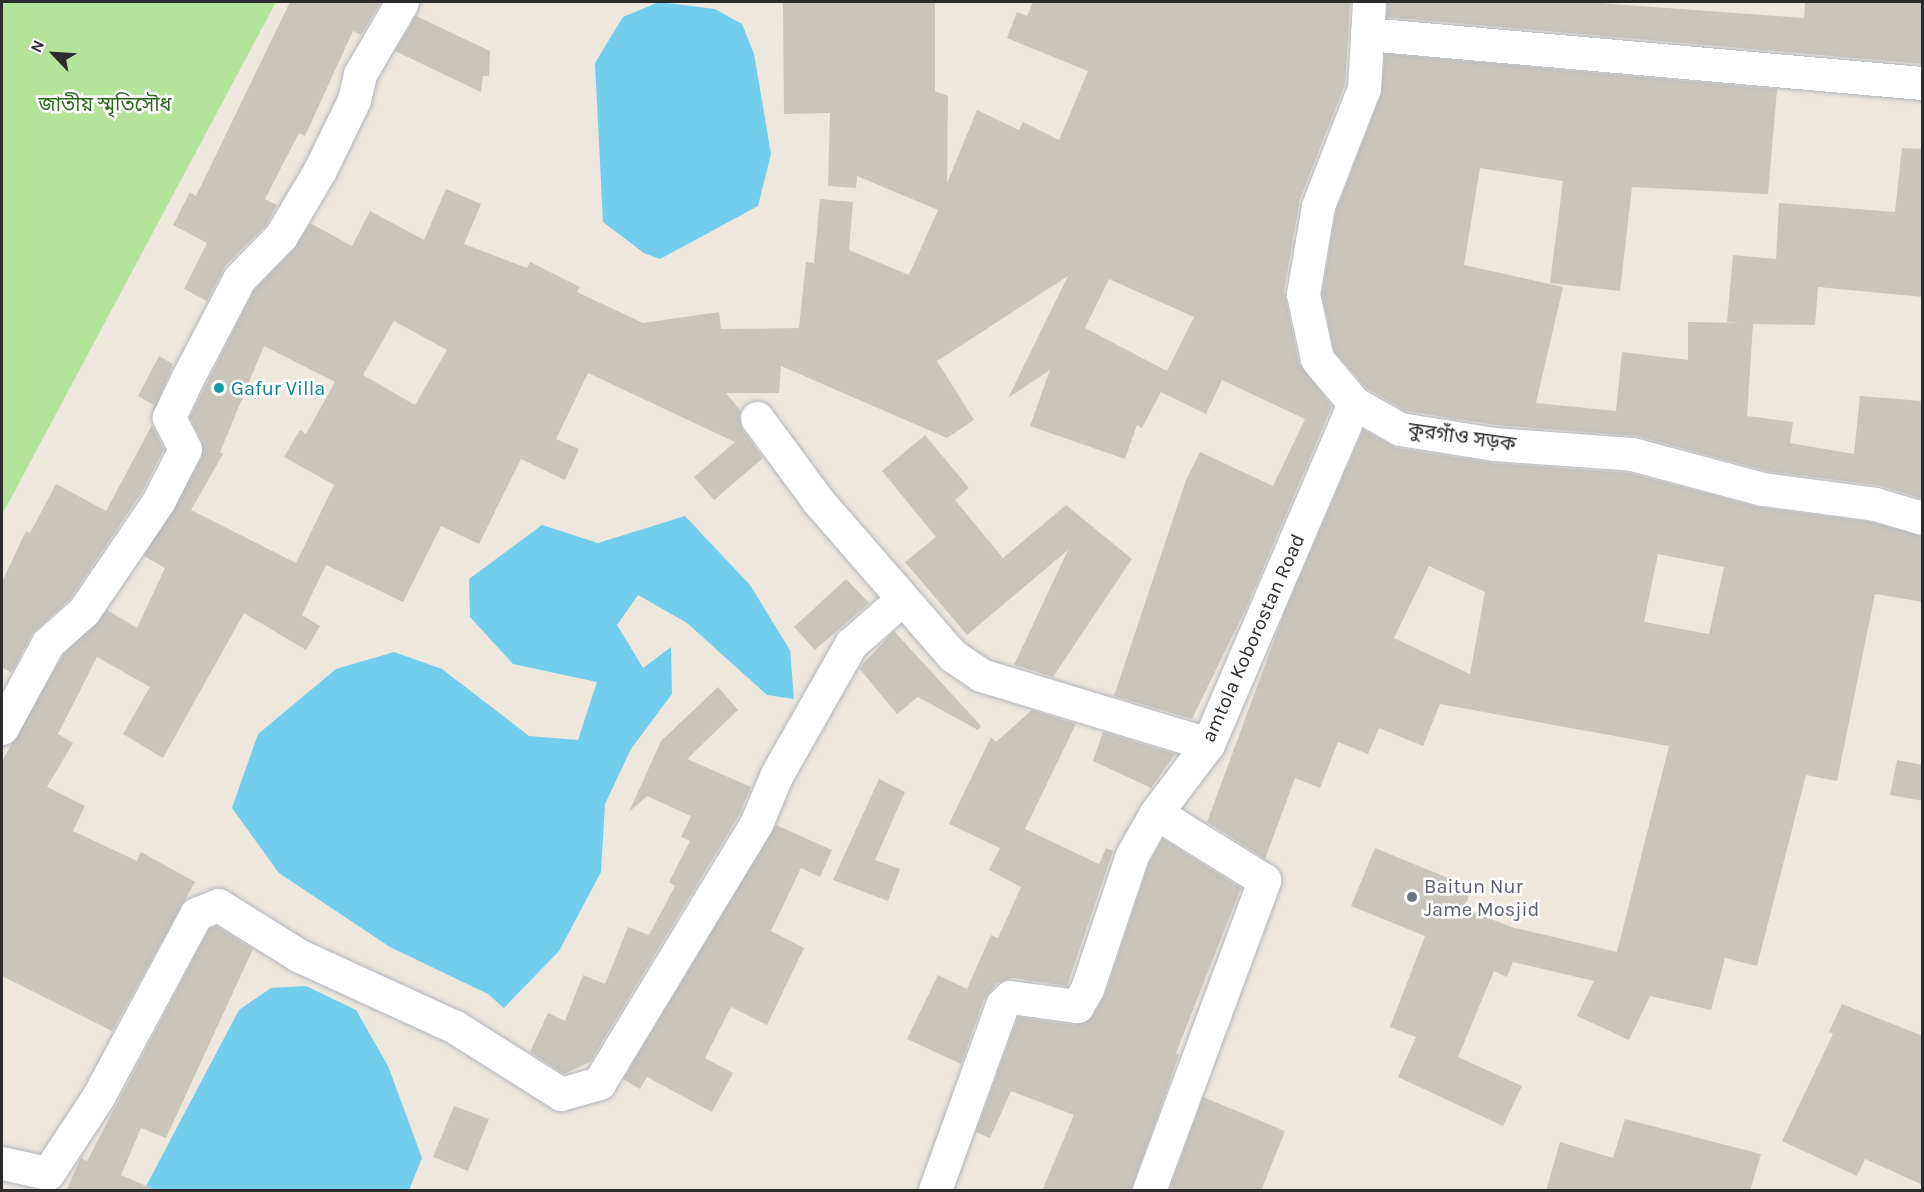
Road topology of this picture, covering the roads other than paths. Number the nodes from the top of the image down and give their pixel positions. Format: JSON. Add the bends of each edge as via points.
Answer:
{"nodes":[{"id":1,"x":402,"y":2,"type":"edge"},
{"id":2,"x":1369,"y":2,"type":"edge"},
{"id":3,"x":1367,"y":34,"type":"junction"},
{"id":4,"x":1923,"y":83,"type":"edge"},
{"id":5,"x":1354,"y":403,"type":"junction"},
{"id":6,"x":757,"y":418,"type":"dead end"},
{"id":7,"x":1923,"y":518,"type":"edge"},
{"id":8,"x":902,"y":599,"type":"junction"},
{"id":9,"x":2,"y":728,"type":"edge"},
{"id":10,"x":1208,"y":744,"type":"junction"},
{"id":11,"x":1156,"y":813,"type":"junction"},
{"id":12,"x":2,"y":1163,"type":"edge"},
{"id":13,"x":935,"y":1191,"type":"edge"},
{"id":14,"x":1149,"y":1191,"type":"edge"}],
"edges":[{"from":1,"to":9,"type":"street","via":[[360,74],[354,100],[320,170],[281,236],[239,279],[183,388],[169,417],[185,449],[158,502],[84,611],[48,643]]},
{"from":2,"to":3,"type":"street","name":"কুরগাঁও সড়ক"},
{"from":3,"to":4,"type":"street"},
{"from":3,"to":5,"type":"street","name":"কুরগাঁও সড়ক","via":[[1364,88],[1318,206],[1303,294],[1317,359]]},
{"from":5,"to":7,"type":"street","name":"কুরগাঁও সড়ক","via":[[1400,429],[1494,444],[1632,454],[1763,489],[1875,504]]},
{"from":5,"to":10,"type":"street","name":"amtola Koborostan Road"},
{"from":6,"to":8,"type":"street","via":[[819,502]]},
{"from":8,"to":10,"type":"street","via":[[953,656],[981,675]]},
{"from":8,"to":12,"type":"street","via":[[851,644],[777,774],[756,824],[599,1083],[561,1094],[455,1027],[298,955],[218,905],[196,914],[98,1097],[48,1173]]},
{"from":10,"to":11,"type":"street","name":"amtola Koborostan Road"},
{"from":11,"to":13,"type":"street","name":"amtola Koborostan Road","via":[[1132,855],[1077,1006],[1010,997],[1002,1005]]},
{"from":11,"to":14,"type":"street","via":[[1264,880]]}]}
